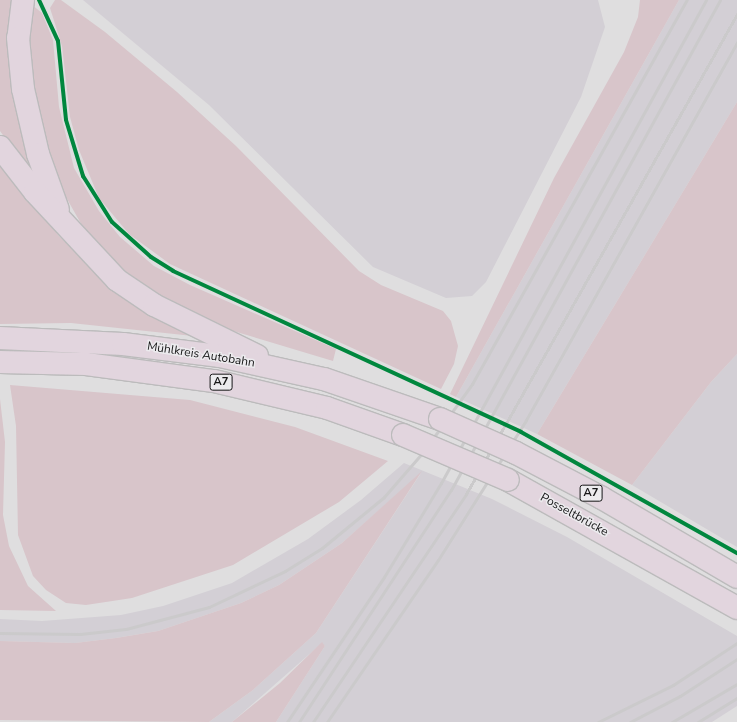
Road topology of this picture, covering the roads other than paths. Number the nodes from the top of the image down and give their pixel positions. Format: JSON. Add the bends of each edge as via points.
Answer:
{"nodes":[{"id":1,"x":23,"y":0,"type":"edge"},
{"id":2,"x":0,"y":147,"type":"edge"},
{"id":3,"x":63,"y":222,"type":"junction"},
{"id":4,"x":0,"y":338,"type":"edge"},
{"id":5,"x":0,"y":362,"type":"edge"},
{"id":6,"x":287,"y":371,"type":"junction"},
{"id":7,"x":403,"y":435,"type":"joint"},
{"id":8,"x":737,"y":577,"type":"edge"},
{"id":9,"x":737,"y":608,"type":"edge"}],
"edges":[{"from":1,"to":3,"type":"highway","via":[[18,38],[23,89],[38,154]]},
{"from":2,"to":3,"type":"highway"},
{"from":3,"to":6,"type":"highway","via":[[117,280],[154,305]]},
{"from":4,"to":6,"type":"highway","name":"Mühlkreis Autobahn","number":"A7","via":[[123,344],[205,354]]},
{"from":5,"to":7,"type":"highway","name":"Mühlkreis Autobahn","number":"A7","via":[[33,361],[151,370],[214,380],[327,408]]},
{"from":6,"to":8,"type":"highway","name":"Mühlkreis Autobahn","number":"A7","bridge":true,"via":[[420,411],[516,453]]},
{"from":7,"to":9,"type":"highway","name":"Posseltbrücke","number":"A7","bridge":true,"via":[[542,497]]}]}
